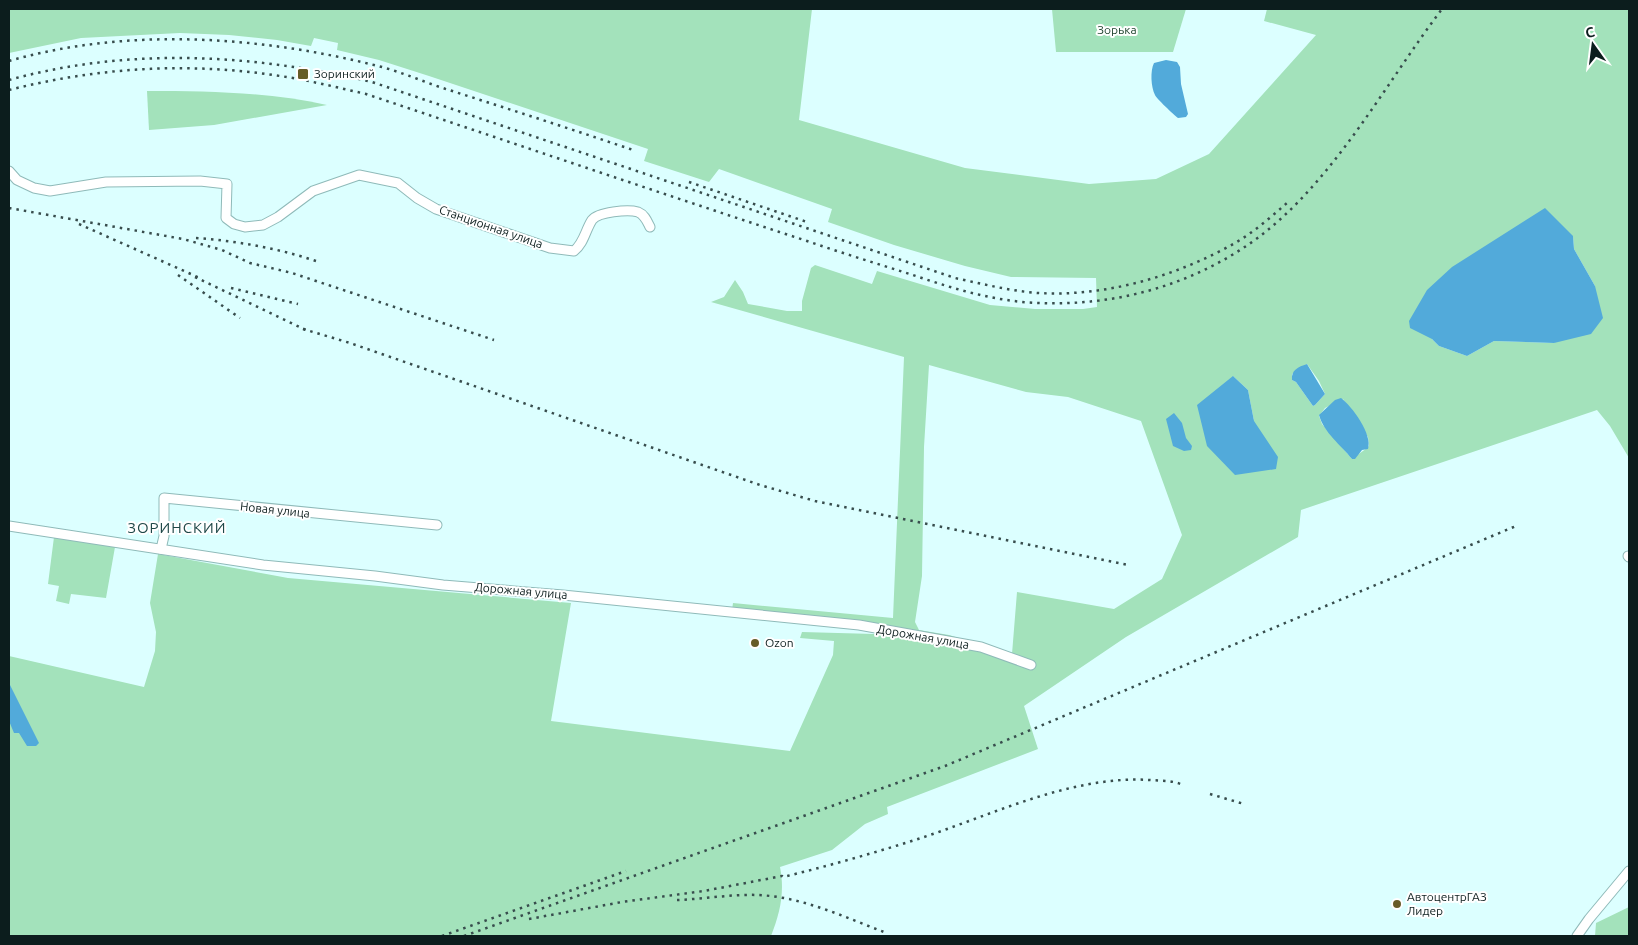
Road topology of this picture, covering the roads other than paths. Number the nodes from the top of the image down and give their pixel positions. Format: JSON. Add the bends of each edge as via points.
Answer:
{"nodes":[{"id":1,"x":9,"y":171,"type":"edge"},
{"id":2,"x":650,"y":227,"type":"dead end"},
{"id":3,"x":437,"y":525,"type":"dead end"},
{"id":4,"x":9,"y":526,"type":"edge"},
{"id":5,"x":161,"y":548,"type":"junction"},
{"id":6,"x":1031,"y":665,"type":"dead end"},
{"id":7,"x":1629,"y":871,"type":"edge"},
{"id":8,"x":1577,"y":936,"type":"edge"}],
"edges":[{"from":1,"to":2,"type":"street","name":"Станционная улица","via":[[17,180],[50,191],[106,182],[200,180],[227,184],[226,218],[245,227],[263,225],[313,192],[359,175],[398,183],[436,209],[550,248],[574,251],[598,214],[638,212]]},
{"from":3,"to":5,"type":"street","name":"Новая улица","via":[[164,498]]},
{"from":4,"to":5,"type":"street","name":"Дорожная улица"},
{"from":5,"to":6,"type":"street","name":"Дорожная улица","via":[[263,565],[443,585],[860,625],[981,647]]},
{"from":7,"to":8,"type":"street"}]}
